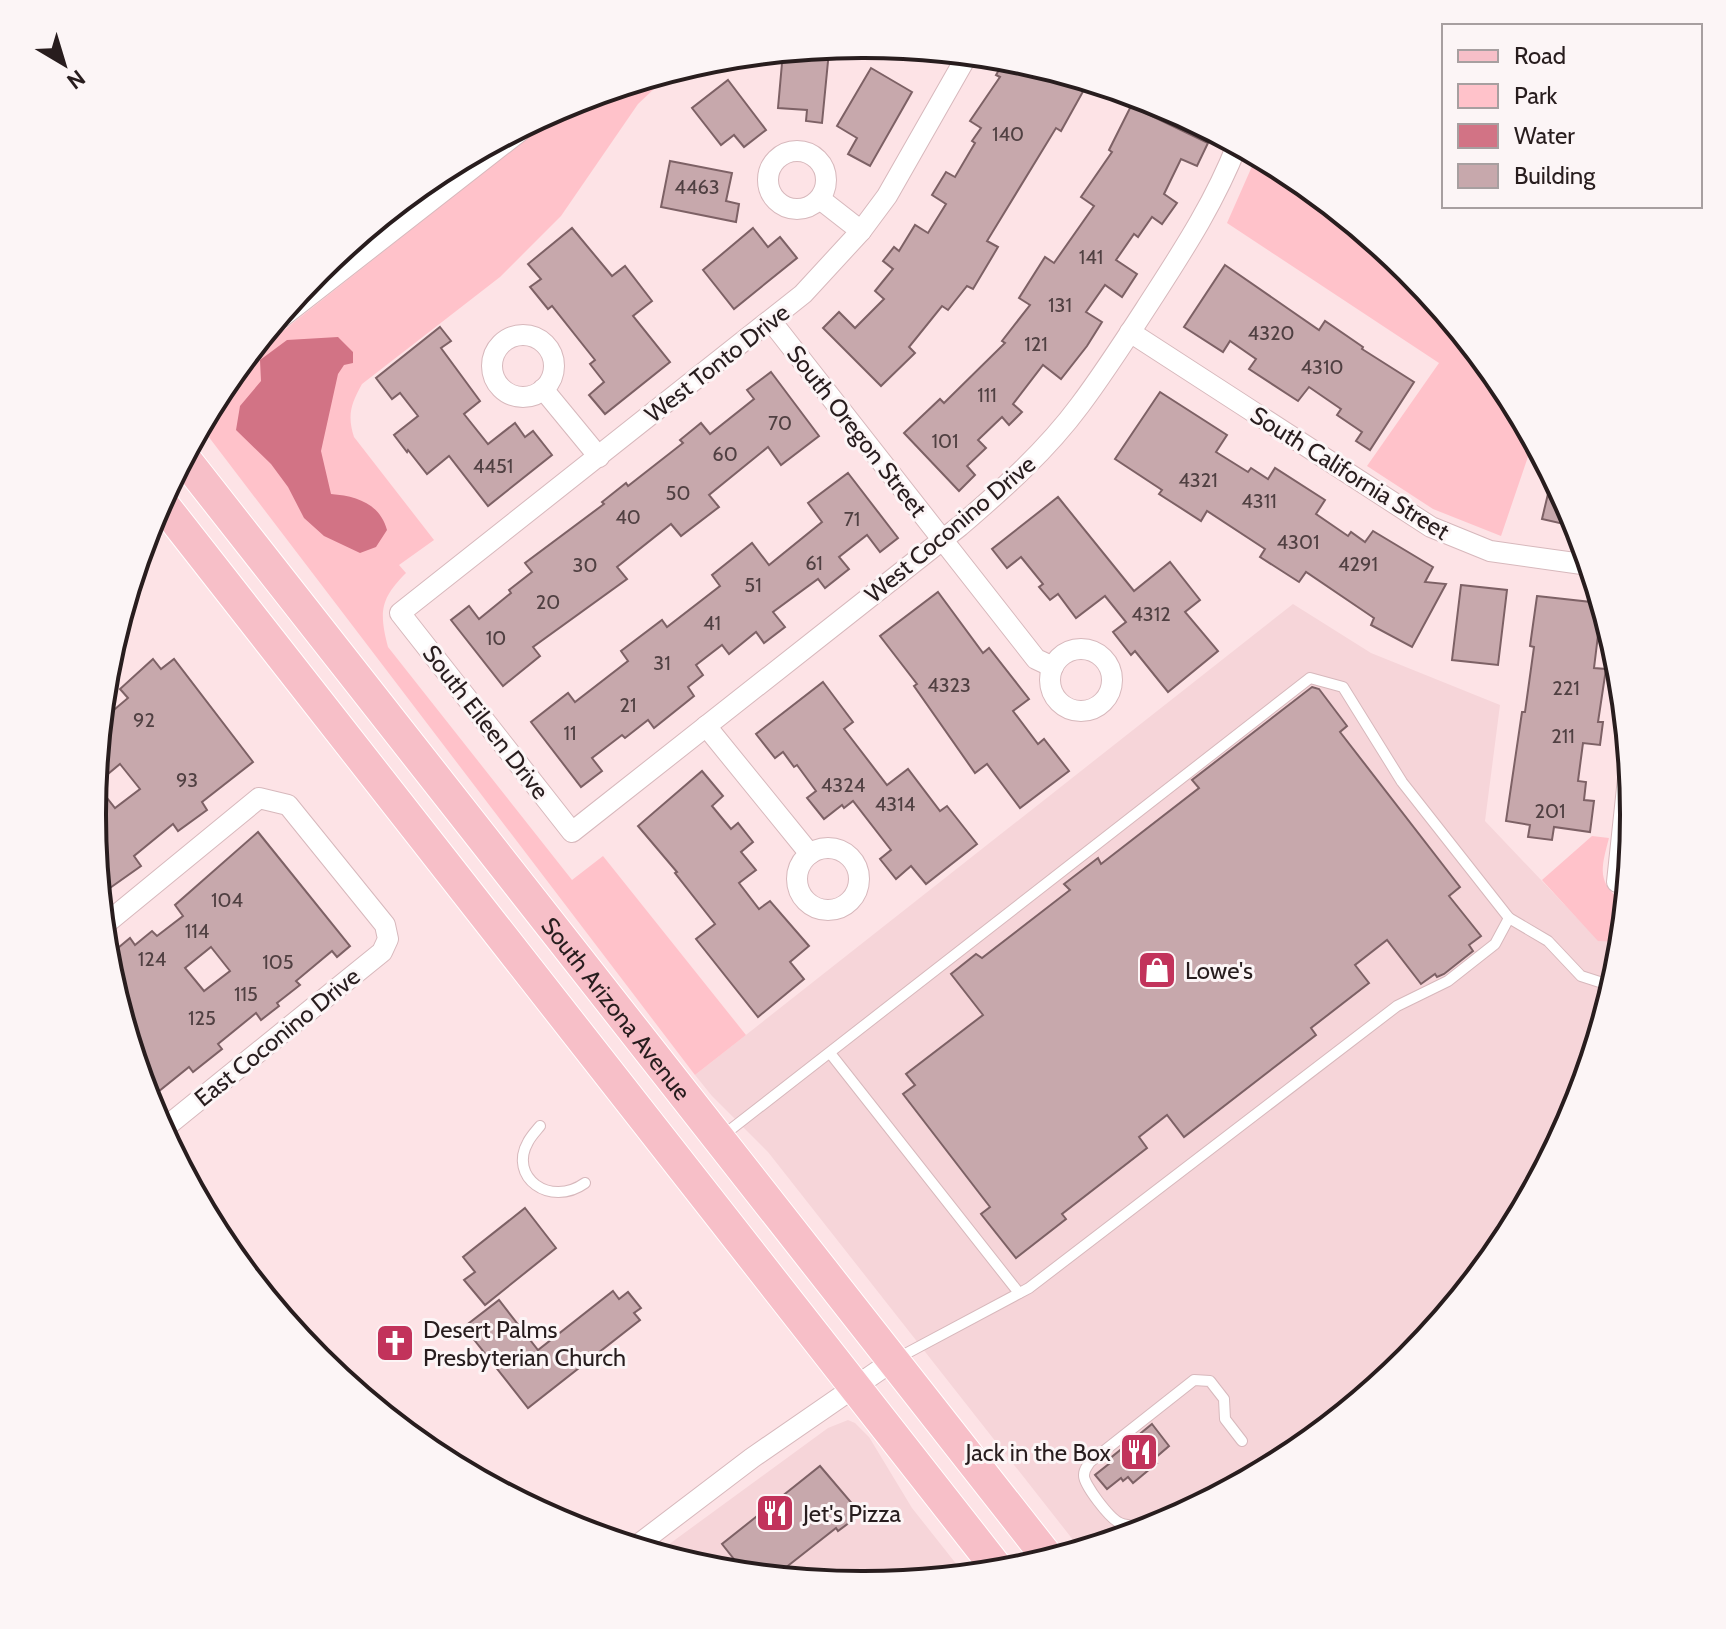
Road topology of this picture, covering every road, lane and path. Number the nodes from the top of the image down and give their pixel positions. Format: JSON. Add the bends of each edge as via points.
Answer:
{"nodes":[{"id":1,"x":962,"y":64,"type":"edge"},
{"id":2,"x":1233,"y":155,"type":"edge"},
{"id":3,"x":466,"y":171,"type":"edge"},
{"id":4,"x":820,"y":199,"type":"dead end"},
{"id":5,"x":861,"y":231,"type":"junction"},
{"id":6,"x":337,"y":271,"type":"edge"},
{"id":7,"x":771,"y":321,"type":"junction"},
{"id":8,"x":1130,"y":332,"type":"junction"},
{"id":9,"x":543,"y":389,"type":"dead end"},
{"id":10,"x":599,"y":457,"type":"junction"},
{"id":11,"x":191,"y":468,"type":"edge"},
{"id":12,"x":170,"y":513,"type":"edge"},
{"id":13,"x":943,"y":540,"type":"junction"},
{"id":14,"x":1576,"y":563,"type":"edge"},
{"id":15,"x":400,"y":613,"type":"joint"},
{"id":16,"x":1053,"y":667,"type":"dead end"},
{"id":17,"x":706,"y":726,"type":"junction"},
{"id":18,"x":572,"y":832,"type":"joint"},
{"id":19,"x":810,"y":854,"type":"dead end"},
{"id":20,"x":114,"y":917,"type":"edge"},
{"id":21,"x":1509,"y":918,"type":"junction"},
{"id":22,"x":1600,"y":982,"type":"edge"},
{"id":23,"x":830,"y":1053,"type":"junction"},
{"id":24,"x":172,"y":1122,"type":"edge"},
{"id":25,"x":540,"y":1126,"type":"dead end"},
{"id":26,"x":720,"y":1139,"type":"junction"},
{"id":27,"x":585,"y":1183,"type":"dead end"},
{"id":28,"x":1019,"y":1293,"type":"junction"},
{"id":29,"x":894,"y":1360,"type":"junction"},
{"id":30,"x":855,"y":1387,"type":"junction"},
{"id":31,"x":1242,"y":1441,"type":"dead end"},
{"id":32,"x":1124,"y":1524,"type":"edge"},
{"id":33,"x":646,"y":1539,"type":"edge"},
{"id":34,"x":1041,"y":1549,"type":"edge"},
{"id":35,"x":990,"y":1560,"type":"edge"}],
"edges":[{"from":1,"to":5,"type":"street","name":"West Tonto Drive","via":[[911,158]]},
{"from":2,"to":8,"type":"street","name":"West Coconino Drive","via":[[1209,209]]},
{"from":3,"to":6,"type":"street"},
{"from":4,"to":5,"type":"street"},
{"from":5,"to":7,"type":"street","name":"West Tonto Drive"},
{"from":7,"to":10,"type":"street","name":"West Tonto Drive"},
{"from":7,"to":13,"type":"street","name":"South Oregon Street"},
{"from":8,"to":13,"type":"street","name":"West Coconino Drive","via":[[1043,449]]},
{"from":8,"to":14,"type":"street","name":"South California Street","via":[[1431,527],[1490,551]]},
{"from":9,"to":10,"type":"street"},
{"from":10,"to":15,"type":"street","name":"West Tonto Drive"},
{"from":11,"to":26,"type":"main road","name":"South Arizona Avenue"},
{"from":12,"to":30,"type":"main road","name":"South Arizona Avenue"},
{"from":13,"to":16,"type":"street","name":"South Oregon Street","via":[[1036,659]]},
{"from":13,"to":17,"type":"street","name":"West Coconino Drive"},
{"from":15,"to":18,"type":"street","name":"South Eileen Drive"},
{"from":17,"to":18,"type":"street","name":"West Coconino Drive"},
{"from":17,"to":19,"type":"street"},
{"from":20,"to":24,"type":"street","name":"East Coconino Drive","via":[[259,798],[288,805],[385,925],[388,939],[382,952]]},
{"from":21,"to":22,"type":"lane","via":[[1548,941],[1581,976]]},
{"from":21,"to":23,"type":"lane","via":[[1402,782],[1343,687],[1310,678]]},
{"from":21,"to":28,"type":"lane","via":[[1495,944],[1448,981],[1397,1006]]},
{"from":23,"to":26,"type":"lane"},
{"from":23,"to":28,"type":"lane"},
{"from":25,"to":27,"type":"lane","via":[[526,1144],[524,1165],[531,1180],[544,1191],[559,1194]]},
{"from":26,"to":29,"type":"main road","name":"South Arizona Avenue"},
{"from":28,"to":29,"type":"lane"},
{"from":29,"to":30,"type":"street"},
{"from":29,"to":34,"type":"main road","name":"South Arizona Avenue"},
{"from":30,"to":33,"type":"street"},
{"from":30,"to":35,"type":"main road","name":"South Arizona Avenue"},
{"from":31,"to":32,"type":"lane","via":[[1225,1419],[1224,1399],[1210,1381],[1194,1380],[1084,1471],[1088,1487]]}]}
